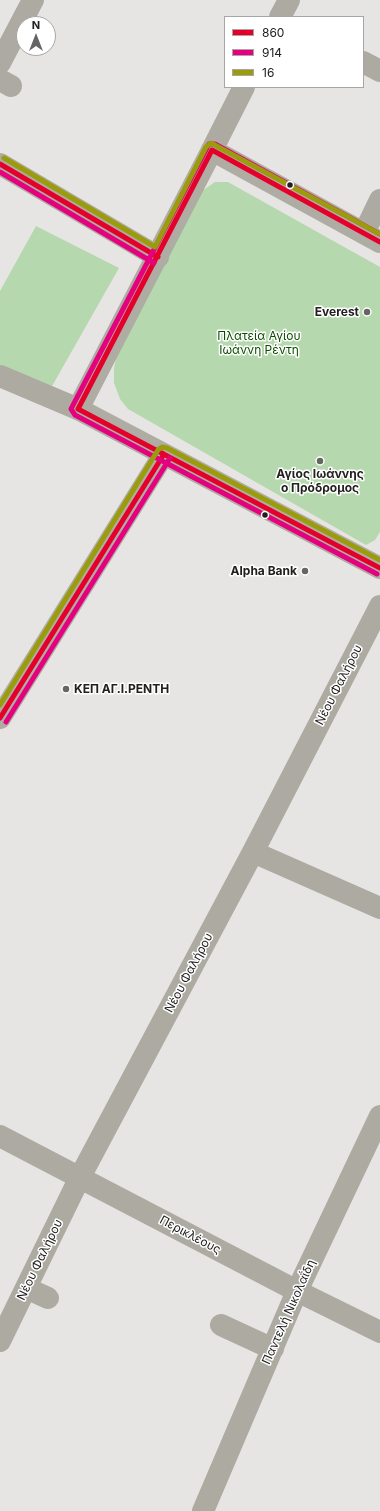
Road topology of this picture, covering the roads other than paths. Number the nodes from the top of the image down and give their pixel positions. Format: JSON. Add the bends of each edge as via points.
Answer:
{"nodes":[{"id":1,"x":290,"y":0,"type":"edge"},
{"id":2,"x":31,"y":14,"type":"edge"},
{"id":3,"x":281,"y":16,"type":"edge"},
{"id":4,"x":3,"y":50,"type":"edge"},
{"id":5,"x":364,"y":63,"type":"edge"},
{"id":6,"x":380,"y":71,"type":"edge"},
{"id":7,"x":243,"y":88,"type":"edge"},
{"id":8,"x":212,"y":150,"type":"junction"},
{"id":9,"x":0,"y":164,"type":"edge"},
{"id":10,"x":380,"y":200,"type":"edge"},
{"id":11,"x":372,"y":238,"type":"edge"},
{"id":12,"x":158,"y":257,"type":"junction"},
{"id":13,"x":0,"y":376,"type":"edge"},
{"id":14,"x":78,"y":409,"type":"junction"},
{"id":15,"x":164,"y":454,"type":"junction"},
{"id":16,"x":380,"y":568,"type":"edge"},
{"id":17,"x":380,"y":606,"type":"edge"},
{"id":18,"x":0,"y":718,"type":"edge"},
{"id":19,"x":253,"y":852,"type":"junction"},
{"id":20,"x":380,"y":908,"type":"edge"},
{"id":21,"x":380,"y":1116,"type":"edge"},
{"id":22,"x":0,"y":1136,"type":"edge"},
{"id":23,"x":80,"y":1177,"type":"junction"},
{"id":24,"x":26,"y":1288,"type":"junction"},
{"id":25,"x":297,"y":1291,"type":"junction"},
{"id":26,"x":48,"y":1298,"type":"dead end"},
{"id":27,"x":221,"y":1325,"type":"dead end"},
{"id":28,"x":3,"y":1329,"type":"edge"},
{"id":29,"x":380,"y":1332,"type":"edge"},
{"id":30,"x":272,"y":1349,"type":"junction"},
{"id":31,"x":203,"y":1511,"type":"edge"}],
"edges":[{"from":1,"to":3,"type":"street"},
{"from":2,"to":4,"type":"street"},
{"from":5,"to":6,"type":"street"},
{"from":7,"to":8,"type":"street"},
{"from":8,"to":11,"type":"main road"},
{"from":8,"to":12,"type":"main road"},
{"from":9,"to":12,"type":"street"},
{"from":10,"to":11,"type":"street"},
{"from":12,"to":14,"type":"main road"},
{"from":13,"to":14,"type":"street"},
{"from":14,"to":15,"type":"main road"},
{"from":15,"to":16,"type":"main road"},
{"from":15,"to":18,"type":"main road"},
{"from":17,"to":19,"type":"street","name":"Νέου Φαλήρου"},
{"from":19,"to":20,"type":"street"},
{"from":19,"to":23,"type":"street","name":"Νέου Φαλήρου"},
{"from":21,"to":25,"type":"street","name":"Παντελή Νικολαΐδη"},
{"from":22,"to":23,"type":"street","name":"Περικλέους"},
{"from":23,"to":24,"type":"street","name":"Νέου Φαλήρου"},
{"from":23,"to":25,"type":"street","name":"Περικλέους"},
{"from":24,"to":26,"type":"street"},
{"from":24,"to":28,"type":"street","name":"Νέου Φαλήρου"},
{"from":25,"to":29,"type":"street","name":"Περικλέους"},
{"from":25,"to":30,"type":"street","name":"Παντελή Νικολαΐδη"},
{"from":27,"to":30,"type":"street"},
{"from":30,"to":31,"type":"street","name":"Παντελή Νικολαΐδη"}]}
